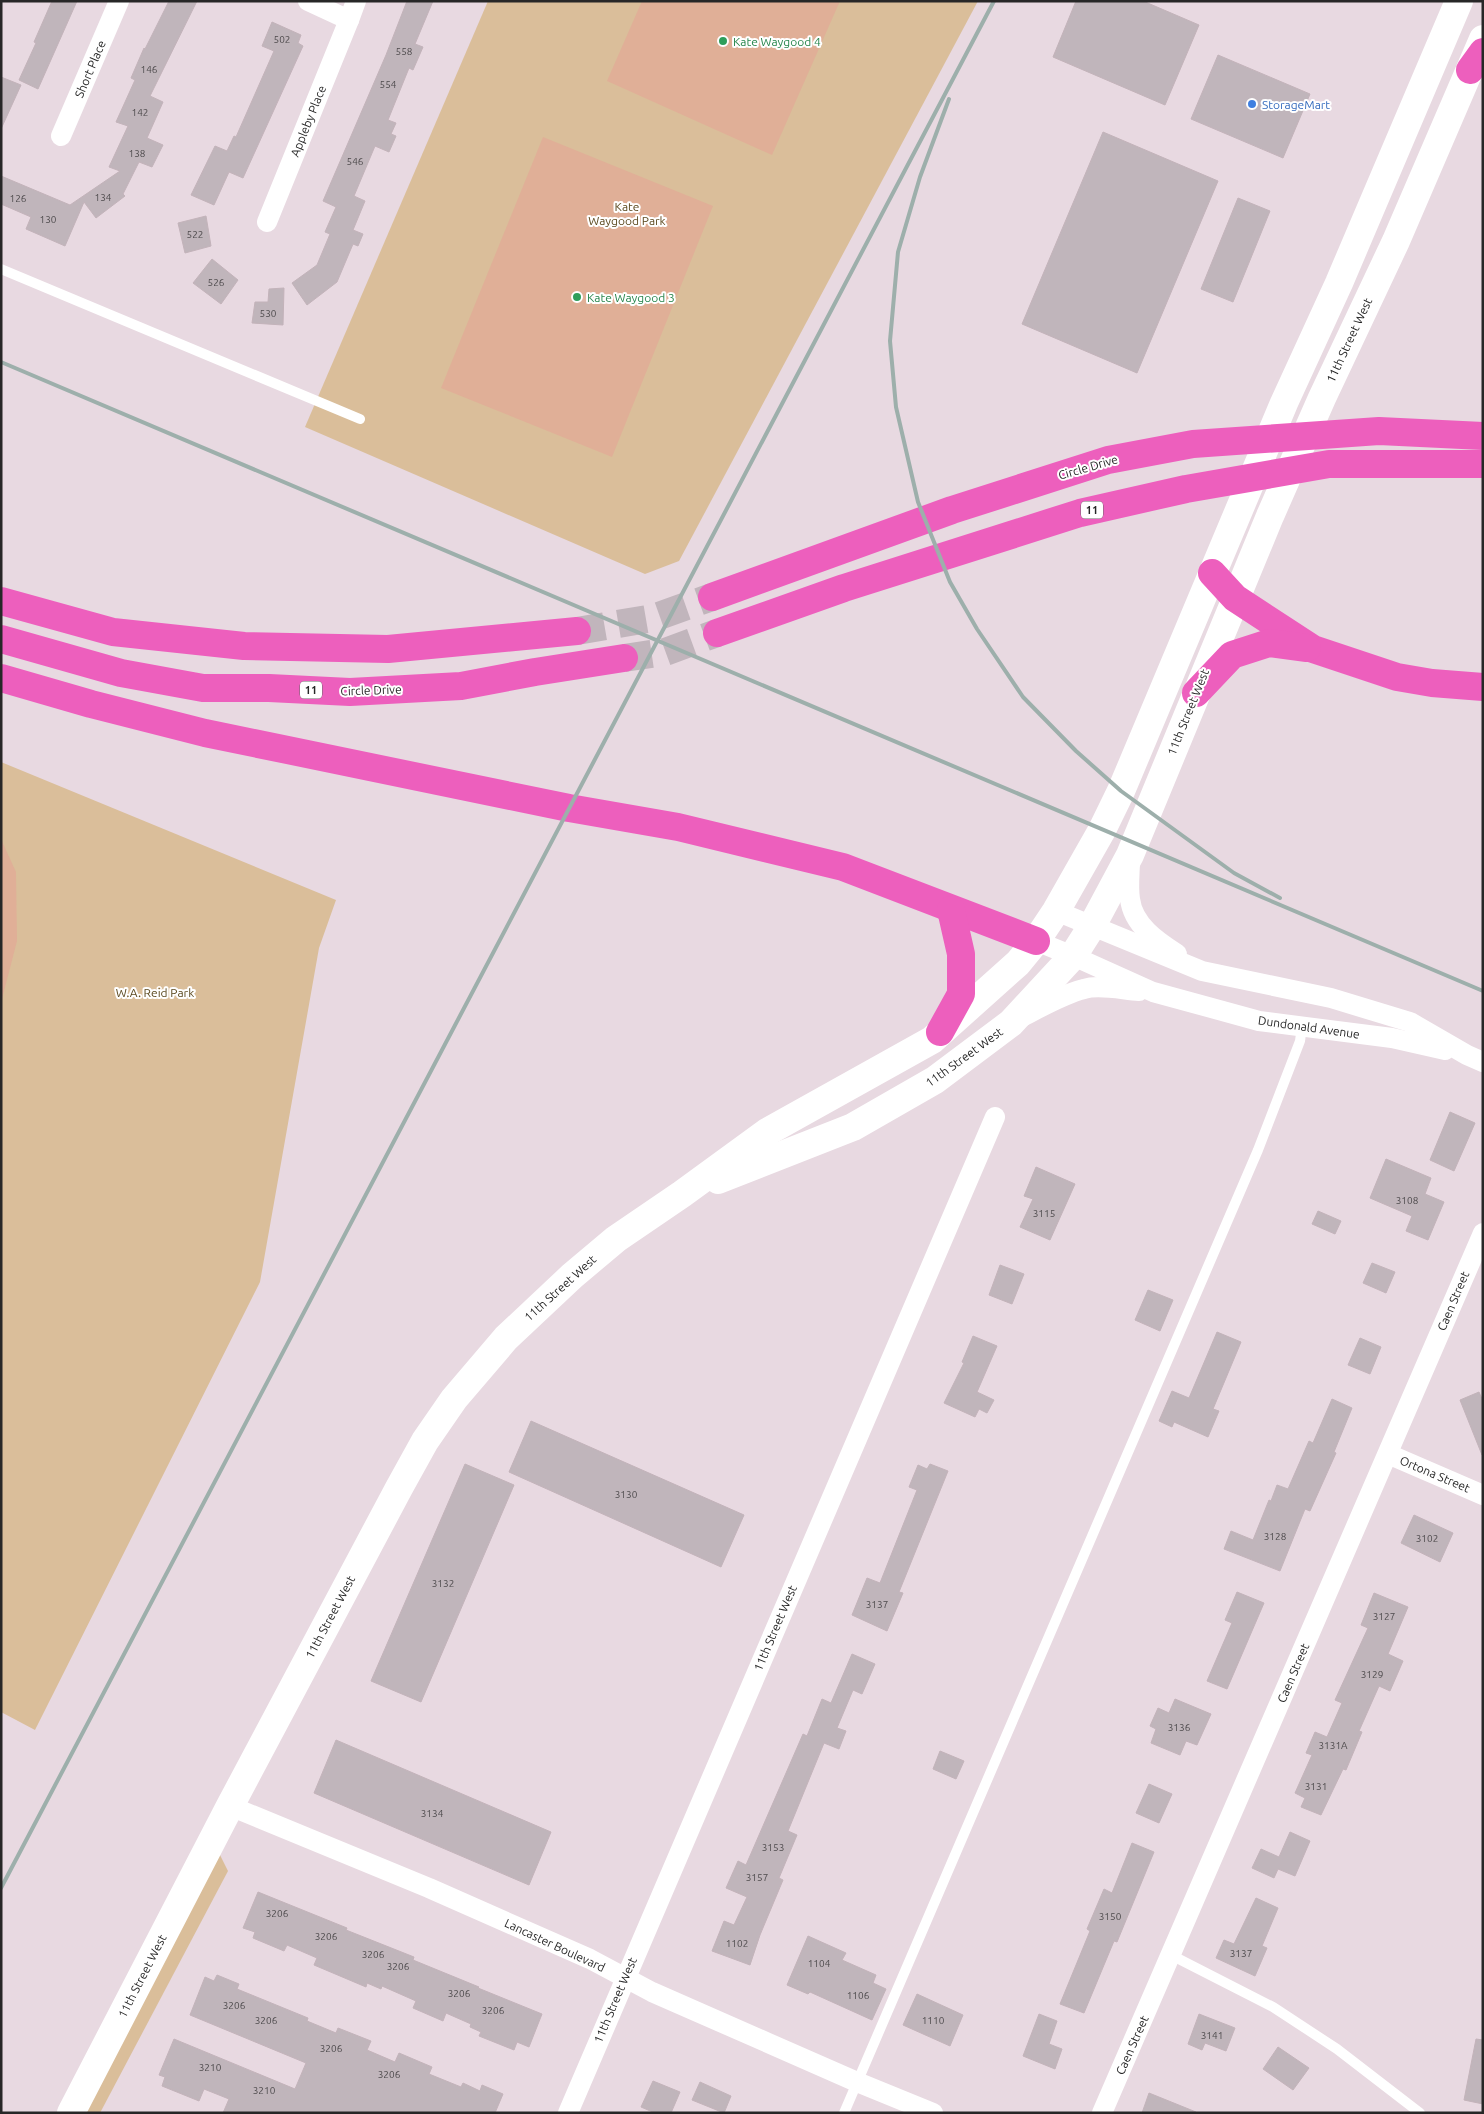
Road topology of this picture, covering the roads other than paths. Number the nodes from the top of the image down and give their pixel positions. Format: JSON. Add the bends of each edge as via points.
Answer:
{"nodes":[{"id":1,"x":118,"y":1,"type":"edge"},
{"id":2,"x":308,"y":1,"type":"edge"},
{"id":3,"x":1459,"y":1,"type":"edge"},
{"id":4,"x":353,"y":10,"type":"edge"},
{"id":5,"x":1483,"y":38,"type":"edge"},
{"id":6,"x":1476,"y":61,"type":"edge"},
{"id":7,"x":60,"y":136,"type":"dead end"},
{"id":8,"x":267,"y":222,"type":"dead end"},
{"id":9,"x":1,"y":269,"type":"edge"},
{"id":10,"x":360,"y":419,"type":"dead end"},
{"id":11,"x":1483,"y":436,"type":"edge"},
{"id":12,"x":1483,"y":464,"type":"edge"},
{"id":13,"x":1212,"y":573,"type":"junction"},
{"id":14,"x":712,"y":598,"type":"tunnel mouth"},
{"id":15,"x":1235,"y":598,"type":"junction"},
{"id":16,"x":1,"y":601,"type":"edge"},
{"id":17,"x":577,"y":631,"type":"tunnel mouth"},
{"id":18,"x":717,"y":633,"type":"tunnel mouth"},
{"id":19,"x":1,"y":639,"type":"edge"},
{"id":20,"x":1313,"y":649,"type":"junction"},
{"id":21,"x":624,"y":658,"type":"tunnel mouth"},
{"id":22,"x":1,"y":678,"type":"edge"},
{"id":23,"x":1483,"y":687,"type":"edge"},
{"id":24,"x":1196,"y":693,"type":"junction"},
{"id":25,"x":1130,"y":854,"type":"junction"},
{"id":26,"x":951,"y":910,"type":"junction"},
{"id":27,"x":1056,"y":911,"type":"junction"},
{"id":28,"x":1092,"y":926,"type":"junction"},
{"id":29,"x":1036,"y":941,"type":"junction"},
{"id":30,"x":1074,"y":956,"type":"junction"},
{"id":31,"x":1202,"y":971,"type":"junction"},
{"id":32,"x":1153,"y":992,"type":"junction"},
{"id":33,"x":1011,"y":1023,"type":"junction"},
{"id":34,"x":1302,"y":1027,"type":"junction"},
{"id":35,"x":940,"y":1032,"type":"junction"},
{"id":36,"x":1475,"y":1058,"type":"edge"},
{"id":37,"x":995,"y":1117,"type":"dead end"},
{"id":38,"x":682,"y":1194,"type":"junction"},
{"id":39,"x":1483,"y":1233,"type":"edge"},
{"id":40,"x":1388,"y":1454,"type":"junction"},
{"id":41,"x":1483,"y":1494,"type":"edge"},
{"id":42,"x":230,"y":1806,"type":"junction"},
{"id":43,"x":1171,"y":1955,"type":"junction"},
{"id":44,"x":624,"y":1979,"type":"junction"},
{"id":45,"x":857,"y":2082,"type":"junction"},
{"id":46,"x":70,"y":2113,"type":"edge"},
{"id":47,"x":568,"y":2113,"type":"edge"},
{"id":48,"x":844,"y":2113,"type":"edge"},
{"id":49,"x":933,"y":2113,"type":"edge"},
{"id":50,"x":1102,"y":2113,"type":"edge"},
{"id":51,"x":1420,"y":2113,"type":"edge"}],
"edges":[{"from":1,"to":7,"type":"street","name":"Short Place"},
{"from":2,"to":4,"type":"street"},
{"from":3,"to":13,"type":"main road","name":"11th Street West"},
{"from":4,"to":8,"type":"street","name":"Appleby Place"},
{"from":5,"to":6,"type":"main road","name":"11th Street West"},
{"from":6,"to":15,"type":"main road","name":"11th Street West","via":[[1322,398]]},
{"from":9,"to":10,"type":"lane"},
{"from":11,"to":14,"type":"highway","name":"Circle Drive","via":[[1379,430],[1193,444],[1108,460],[952,510]]},
{"from":12,"to":18,"type":"highway","number":"11","via":[[1329,464],[1186,489],[1080,513],[844,588]]},
{"from":13,"to":15,"type":"highway"},
{"from":13,"to":27,"type":"main road","name":"11th Street West","via":[[1121,791]]},
{"from":15,"to":20,"type":"highway"},
{"from":15,"to":24,"type":"main road","name":"11th Street West"},
{"from":16,"to":17,"type":"highway","via":[[113,632],[244,646],[388,649]]},
{"from":19,"to":21,"type":"highway","name":"Circle Drive","number":"11","via":[[121,673],[203,688],[350,692],[461,686]]},
{"from":20,"to":23,"type":"highway","via":[[1397,678]]},
{"from":20,"to":24,"type":"highway","via":[[1269,643],[1232,655]]},
{"from":22,"to":26,"type":"highway","via":[[205,733],[569,808],[678,827],[843,867]]},
{"from":24,"to":25,"type":"main road","name":"11th Street West"},
{"from":25,"to":28,"type":"main road","name":"11th Street West"},
{"from":25,"to":31,"type":"street","name":"Dundonald Avenue","via":[[1130,900],[1137,921],[1160,942]]},
{"from":26,"to":29,"type":"highway"},
{"from":26,"to":35,"type":"highway","via":[[961,954],[962,994]]},
{"from":27,"to":28,"type":"street","name":"Dundonald Avenue"},
{"from":27,"to":29,"type":"main road","name":"11th Street West"},
{"from":28,"to":30,"type":"main road","name":"11th Street West"},
{"from":28,"to":31,"type":"street","name":"Dundonald Avenue"},
{"from":29,"to":30,"type":"street","name":"Dundonald Avenue"},
{"from":29,"to":35,"type":"main road","name":"11th Street West","via":[[1018,964]]},
{"from":30,"to":32,"type":"street","name":"Dundonald Avenue"},
{"from":30,"to":33,"type":"main road","name":"11th Street West"},
{"from":31,"to":36,"type":"street","name":"Dundonald Avenue","via":[[1331,998],[1410,1022]]},
{"from":32,"to":33,"type":"street","name":"Dundonald Avenue","via":[[1086,988]]},
{"from":32,"to":34,"type":"street","name":"Dundonald Avenue","via":[[1259,1021]]},
{"from":33,"to":38,"type":"main road","name":"11th Street West","via":[[935,1080],[853,1126]]},
{"from":34,"to":36,"type":"street","name":"Dundonald Avenue","via":[[1392,1038]]},
{"from":34,"to":45,"type":"lane","via":[[1300,1041],[1258,1150]]},
{"from":35,"to":38,"type":"main road","name":"11th Street West","via":[[932,1040],[767,1132]]},
{"from":37,"to":44,"type":"street","name":"11th Street West"},
{"from":38,"to":42,"type":"main road","name":"11th Street West","via":[[616,1239],[572,1276],[506,1338],[454,1399],[399,1488]]},
{"from":39,"to":40,"type":"street","name":"Caen Street"},
{"from":40,"to":41,"type":"street","name":"Ortona Street"},
{"from":40,"to":43,"type":"street","name":"Caen Street"},
{"from":42,"to":44,"type":"street","name":"Lancaster Boulevard","via":[[429,1888],[590,1959]]},
{"from":42,"to":46,"type":"main road","name":"11th Street West"},
{"from":43,"to":50,"type":"street","name":"Caen Street"},
{"from":43,"to":51,"type":"lane","via":[[1272,2007],[1337,2050]]},
{"from":44,"to":45,"type":"street","name":"Lancaster Boulevard"},
{"from":44,"to":47,"type":"street","name":"11th Street West"},
{"from":45,"to":48,"type":"lane"},
{"from":45,"to":49,"type":"street","name":"Lancaster Boulevard"}]}
